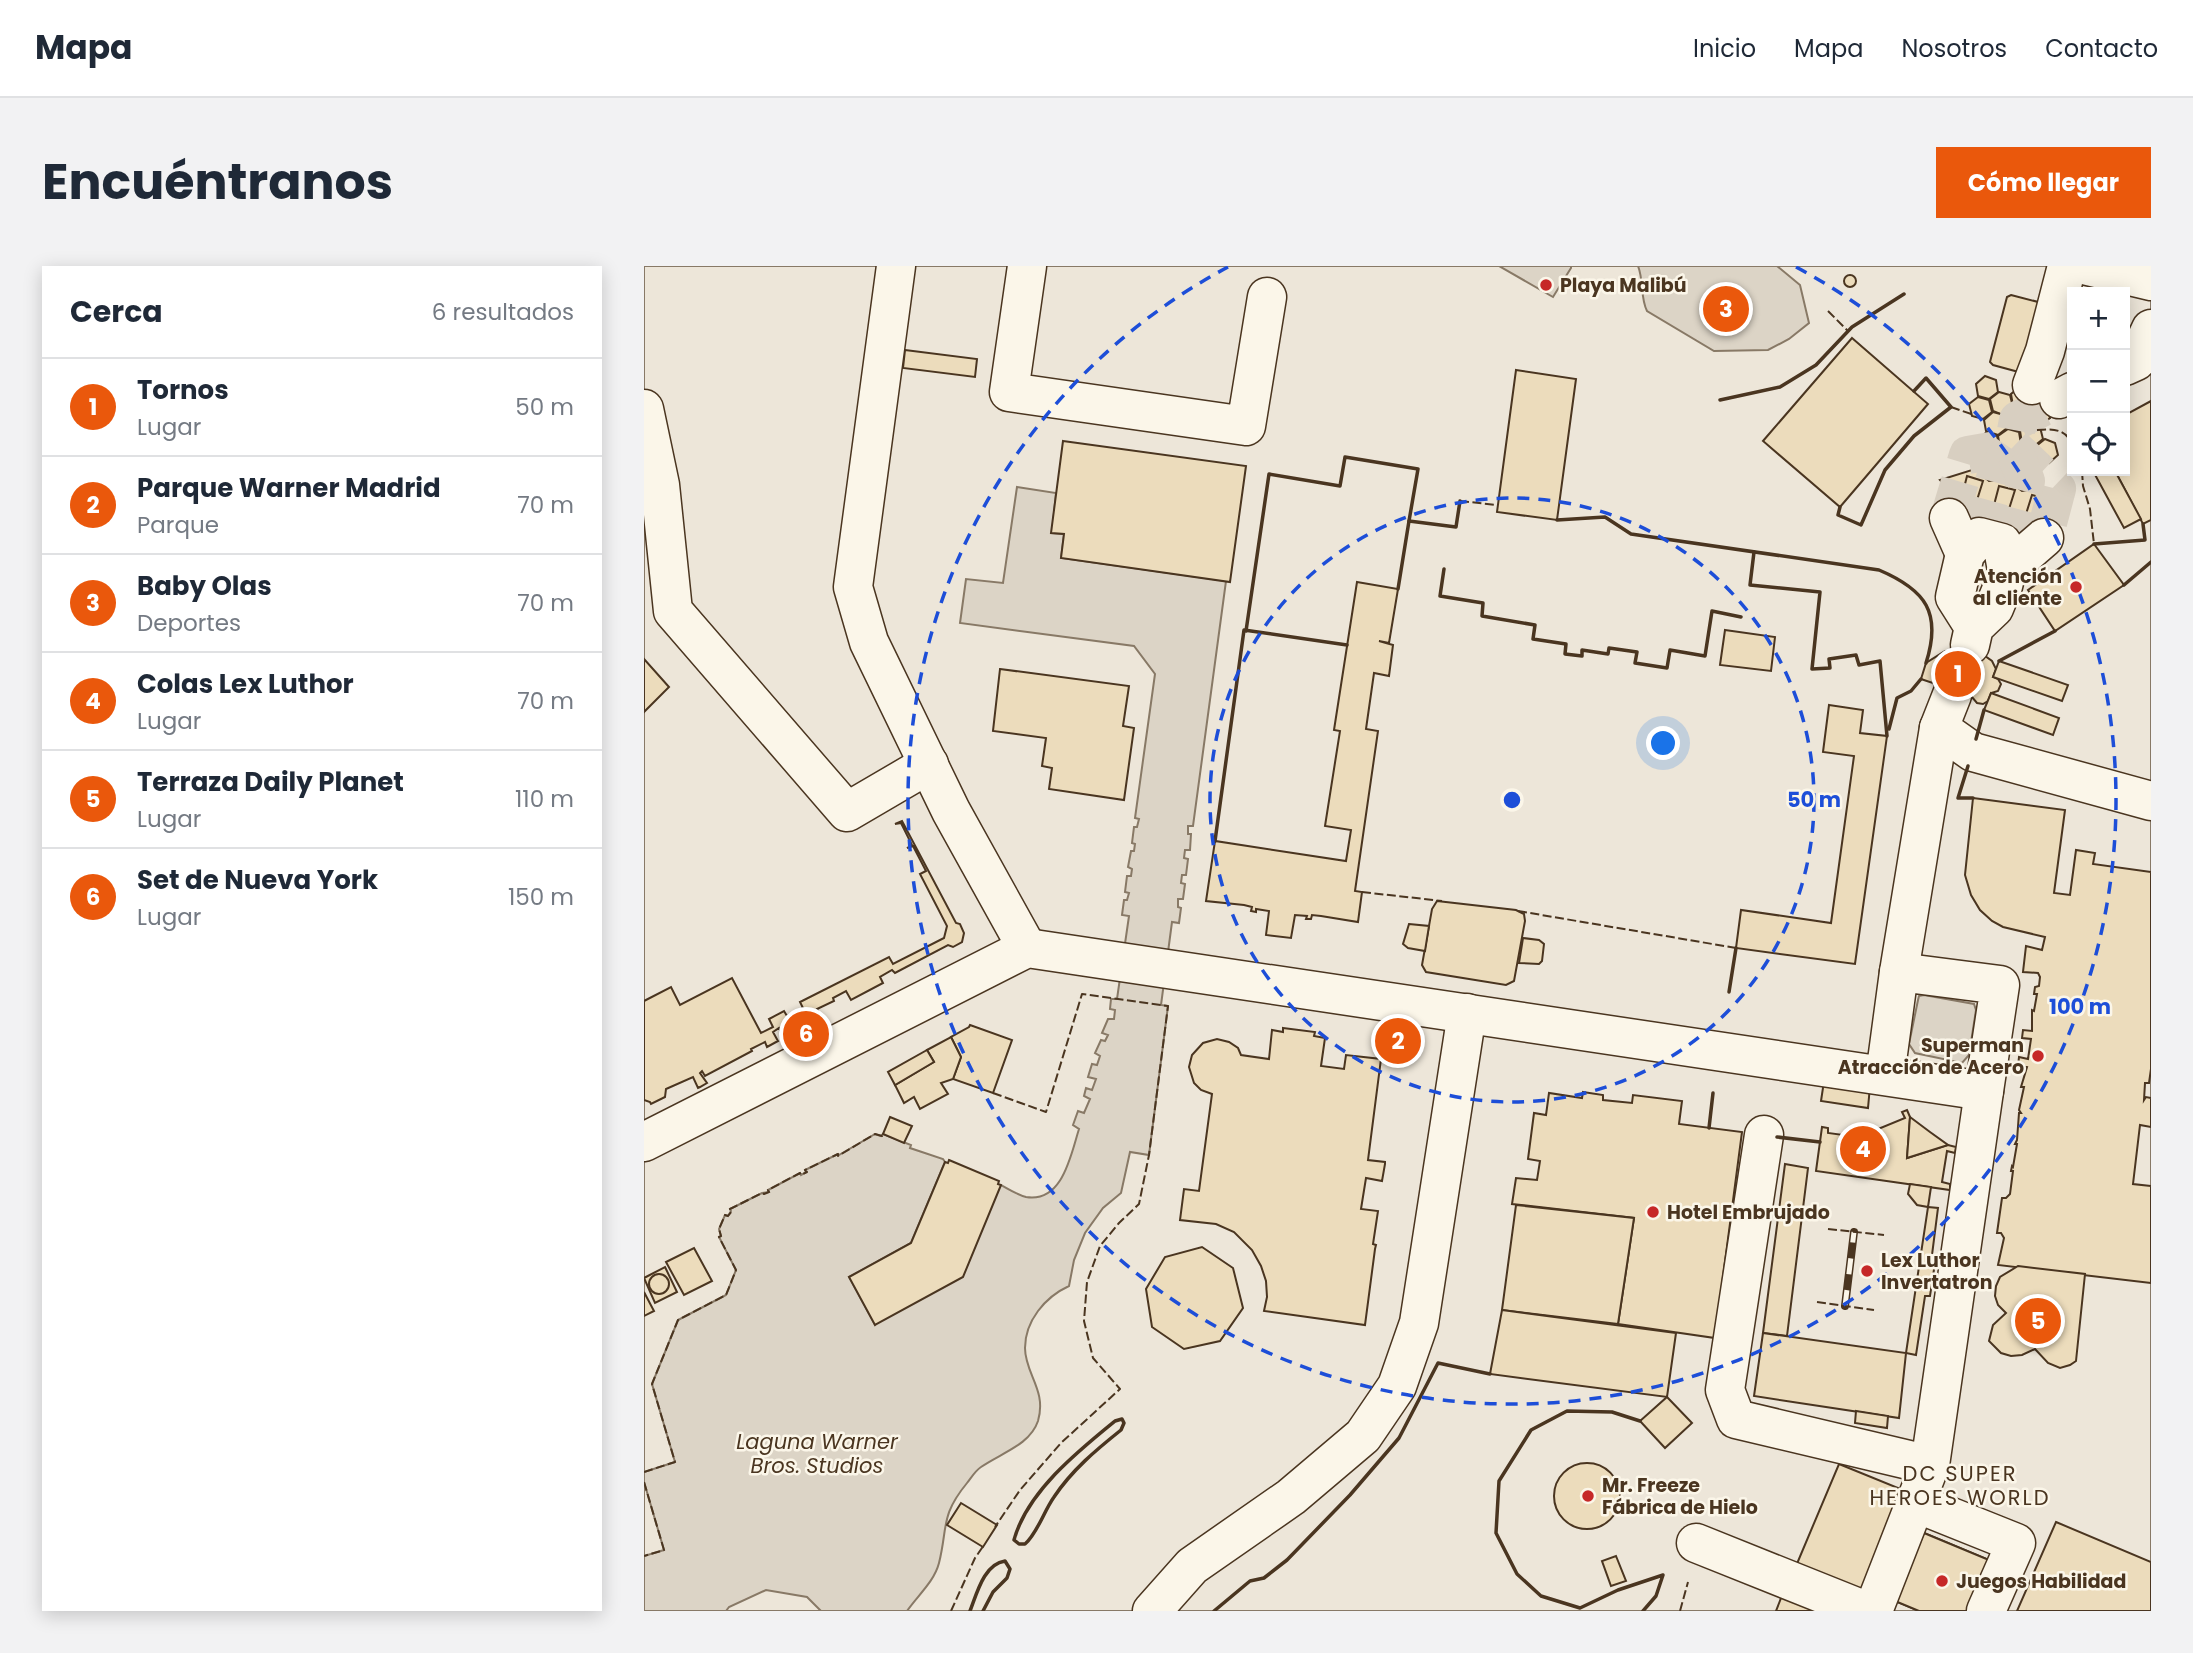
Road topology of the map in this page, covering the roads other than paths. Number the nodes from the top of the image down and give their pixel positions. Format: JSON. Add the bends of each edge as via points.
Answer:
{"nodes":[{"id":1,"x":896,"y":266,"type":"edge"},
{"id":2,"x":1027,"y":266,"type":"edge"},
{"id":3,"x":2067,"y":266,"type":"edge"},
{"id":4,"x":2088,"y":266,"type":"edge"},
{"id":5,"x":2151,"y":281,"type":"edge"},
{"id":6,"x":1267,"y":297,"type":"dead end"},
{"id":7,"x":2151,"y":329,"type":"edge"},
{"id":8,"x":2130,"y":364,"type":"edge"},
{"id":9,"x":2054,"y":392,"type":"edge"},
{"id":10,"x":644,"y":409,"type":"edge"},
{"id":11,"x":1949,"y":518,"type":"tunnel mouth"},
{"id":12,"x":2044,"y":538,"type":"tunnel mouth"},
{"id":13,"x":1965,"y":554,"type":"junction"},
{"id":14,"x":2007,"y":570,"type":"junction"},
{"id":15,"x":929,"y":764,"type":"junction"},
{"id":16,"x":2151,"y":801,"type":"edge"},
{"id":17,"x":1027,"y":948,"type":"junction"},
{"id":18,"x":1899,"y":972,"type":"junction"},
{"id":19,"x":1467,"y":1013,"type":"junction"},
{"id":20,"x":1885,"y":1076,"type":"junction"},
{"id":21,"x":1984,"y":1091,"type":"junction"},
{"id":22,"x":1764,"y":1135,"type":"dead end"},
{"id":23,"x":644,"y":1142,"type":"edge"},
{"id":24,"x":1930,"y":1465,"type":"junction"},
{"id":25,"x":1916,"y":1503,"type":"junction"},
{"id":26,"x":1696,"y":1543,"type":"dead end"},
{"id":27,"x":1152,"y":1611,"type":"edge"},
{"id":28,"x":1866,"y":1611,"type":"edge"},
{"id":29,"x":1873,"y":1611,"type":"edge"},
{"id":30,"x":1986,"y":1611,"type":"edge"}],
"edges":[{"from":1,"to":15,"type":"street","via":[[853,587],[869,642]]},
{"from":2,"to":6,"type":"street","via":[[1009,392],[1247,426]]},
{"from":3,"to":9,"type":"street","via":[[2045,351]]},
{"from":4,"to":5,"type":"street"},
{"from":7,"to":8,"type":"street","via":[[2136,361]]},
{"from":10,"to":15,"type":"street","via":[[660,485],[673,611],[847,812]]},
{"from":11,"to":13,"type":"street"},
{"from":12,"to":14,"type":"street"},
{"from":13,"to":14,"type":"street","via":[[1979,537],[2002,543]]},
{"from":13,"to":14,"type":"street","via":[[1955,597],[1972,636],[1994,608]]},
{"from":15,"to":17,"type":"street"},
{"from":16,"to":18,"type":"street","via":[[1973,752],[1945,712]]},
{"from":17,"to":19,"type":"street"},
{"from":17,"to":23,"type":"street"},
{"from":18,"to":20,"type":"street"},
{"from":18,"to":21,"type":"street","via":[[2000,985]]},
{"from":19,"to":20,"type":"street"},
{"from":19,"to":27,"type":"street","via":[[1419,1324],[1398,1386],[1363,1436],[1291,1497],[1192,1566]]},
{"from":20,"to":21,"type":"street"},
{"from":21,"to":24,"type":"street"},
{"from":22,"to":24,"type":"street","via":[[1725,1390],[1736,1419]]},
{"from":24,"to":25,"type":"street"},
{"from":25,"to":29,"type":"street"},
{"from":25,"to":30,"type":"street","via":[[2016,1543]]},
{"from":26,"to":28,"type":"street"}]}
